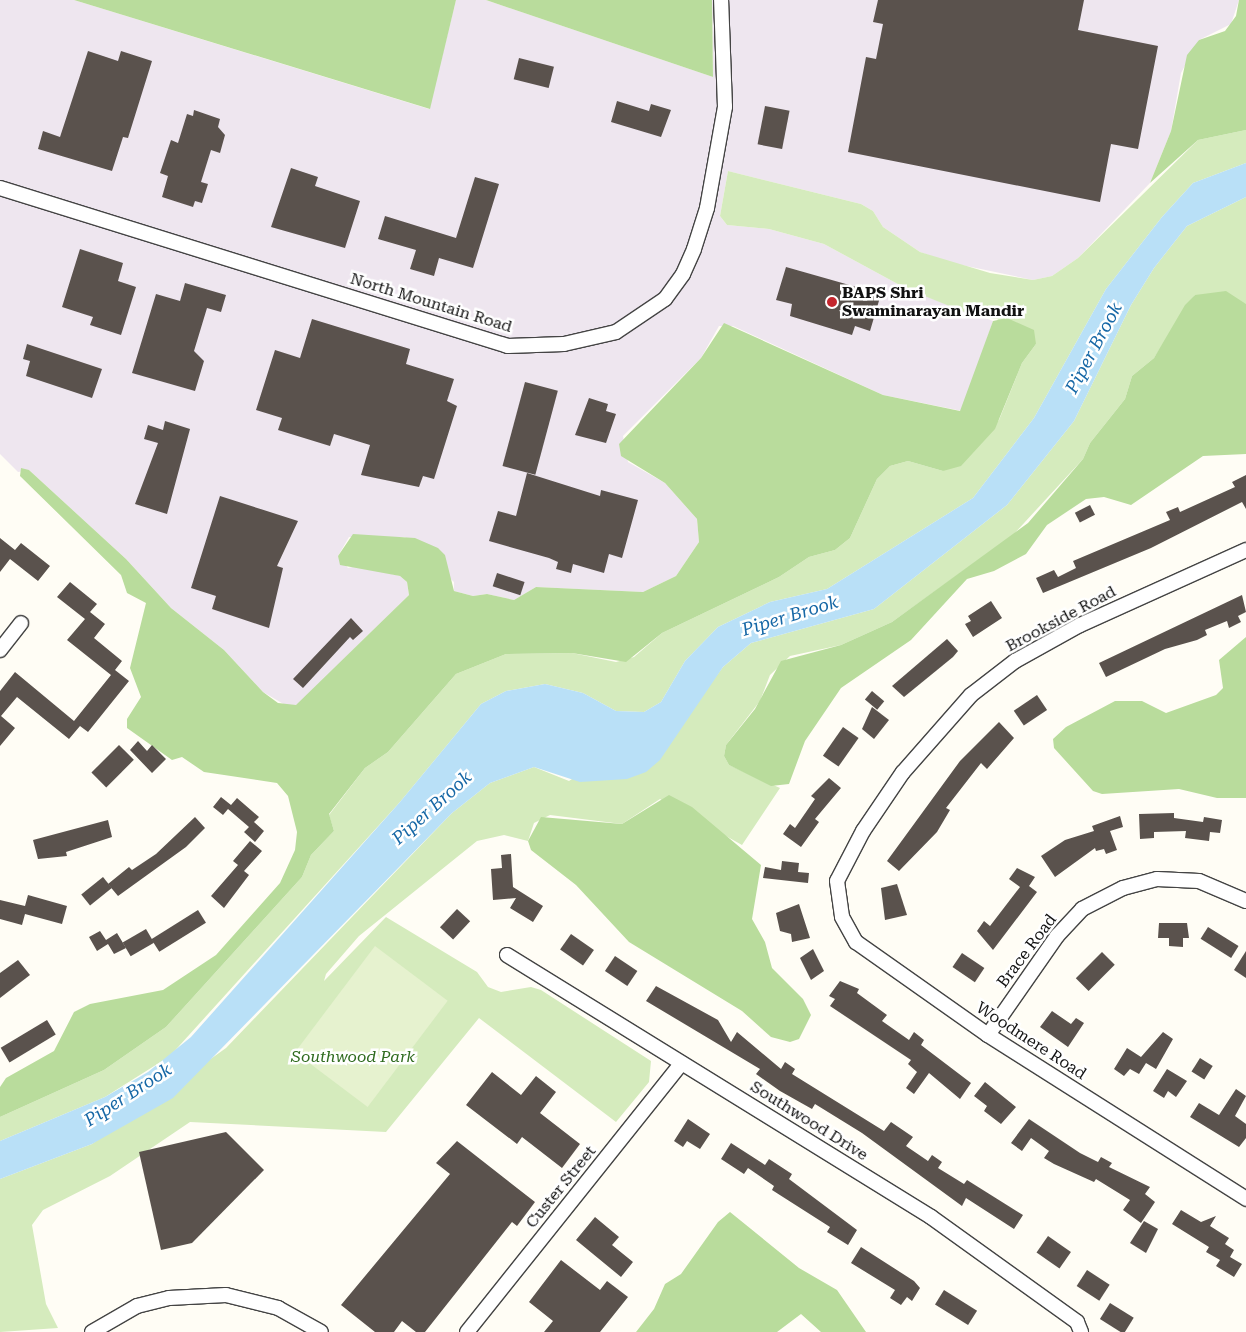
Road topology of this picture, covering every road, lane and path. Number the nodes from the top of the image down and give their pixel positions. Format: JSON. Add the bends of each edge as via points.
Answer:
{"nodes":[{"id":1,"x":722,"y":0,"type":"edge"},
{"id":2,"x":0,"y":188,"type":"edge"},
{"id":3,"x":1246,"y":550,"type":"edge"},
{"id":4,"x":21,"y":623,"type":"dead end"},
{"id":5,"x":0,"y":650,"type":"edge"},
{"id":6,"x":837,"y":881,"type":"joint"},
{"id":7,"x":1246,"y":901,"type":"edge"},
{"id":8,"x":507,"y":955,"type":"dead end"},
{"id":9,"x":988,"y":1035,"type":"junction"},
{"id":10,"x":682,"y":1063,"type":"junction"},
{"id":11,"x":1246,"y":1199,"type":"edge"},
{"id":12,"x":92,"y":1332,"type":"edge"},
{"id":13,"x":321,"y":1332,"type":"edge"},
{"id":14,"x":467,"y":1332,"type":"edge"},
{"id":15,"x":1080,"y":1332,"type":"edge"}],
"edges":[{"from":1,"to":2,"type":"street","name":"North Mountain Road","via":[[725,107],[707,208],[694,249],[684,274],[665,299],[616,332],[564,344],[508,346]]},
{"from":3,"to":6,"type":"street","name":"Brookside Road","via":[[1080,625],[1015,661],[971,695],[903,772],[863,831]]},
{"from":4,"to":5,"type":"street"},
{"from":6,"to":9,"type":"street","name":"Woodmere Road","via":[[842,917],[856,942]]},
{"from":7,"to":9,"type":"street","name":"Brace Road","via":[[1199,881],[1158,879],[1123,888],[1082,909],[1057,936]]},
{"from":8,"to":10,"type":"street","name":"Southwood Drive"},
{"from":9,"to":11,"type":"street","name":"Woodmere Road"},
{"from":10,"to":14,"type":"street","name":"Custer Street"},
{"from":10,"to":15,"type":"street","name":"Southwood Drive","via":[[931,1217],[1077,1322]]},
{"from":12,"to":13,"type":"street","via":[[137,1306],[169,1298],[226,1295],[278,1308]]}]}
